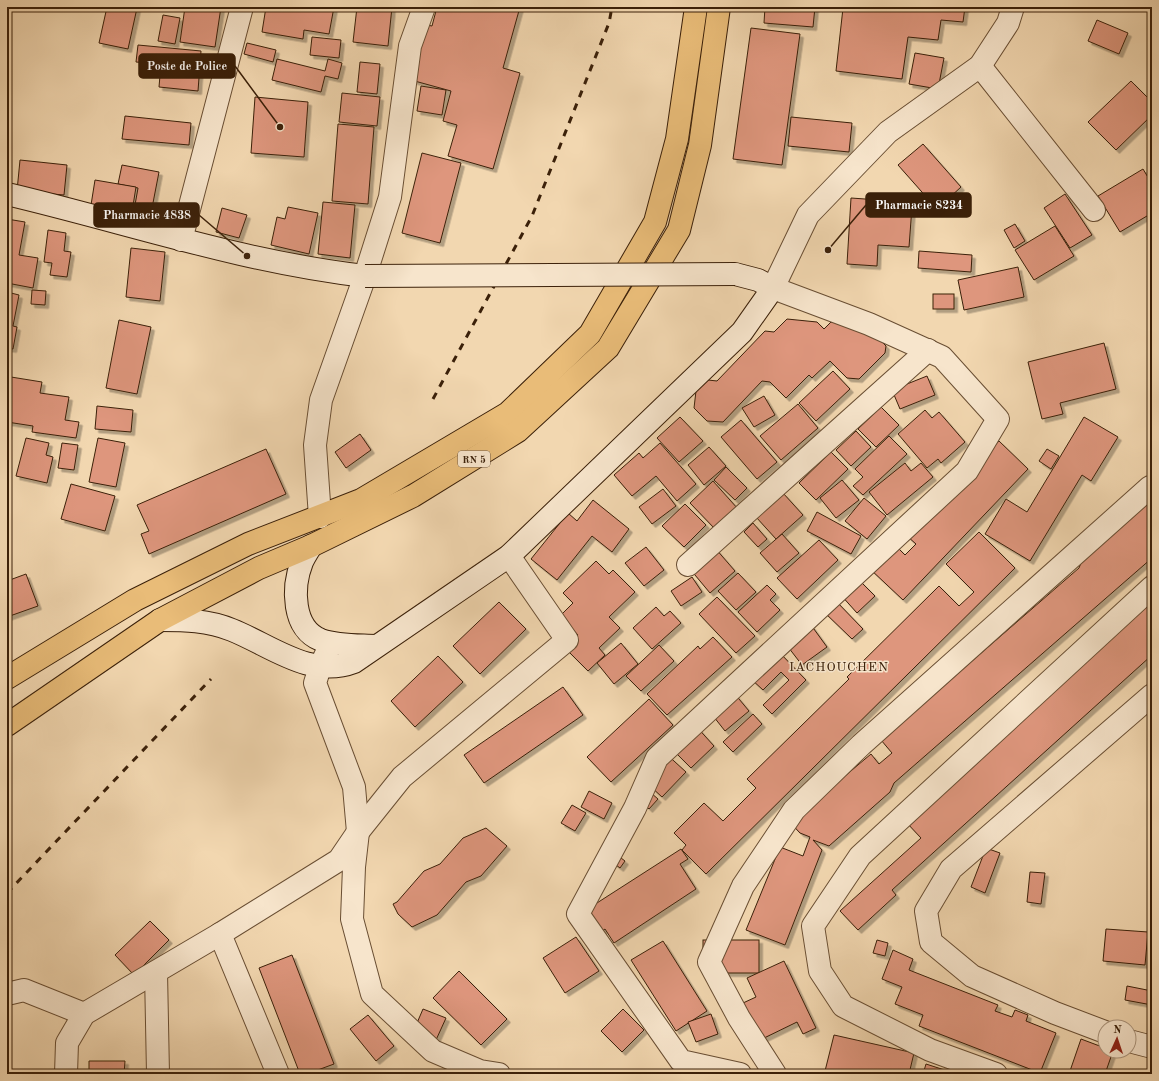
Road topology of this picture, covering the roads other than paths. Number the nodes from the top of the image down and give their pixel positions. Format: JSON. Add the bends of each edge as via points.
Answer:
{"nodes":[{"id":1,"x":242,"y":7,"type":"edge"},
{"id":2,"x":424,"y":7,"type":"edge"},
{"id":3,"x":696,"y":7,"type":"edge"},
{"id":4,"x":719,"y":7,"type":"edge"},
{"id":5,"x":1013,"y":7,"type":"edge"},
{"id":6,"x":980,"y":66,"type":"junction"},
{"id":7,"x":7,"y":194,"type":"edge"},
{"id":8,"x":1094,"y":210,"type":"dead end"},
{"id":9,"x":181,"y":240,"type":"junction"},
{"id":10,"x":365,"y":276,"type":"junction"},
{"id":11,"x":773,"y":288,"type":"junction"},
{"id":12,"x":928,"y":350,"type":"junction"},
{"id":13,"x":1150,"y":487,"type":"dead end"},
{"id":14,"x":320,"y":517,"type":"junction"},
{"id":15,"x":311,"y":546,"type":"junction"},
{"id":16,"x":510,"y":556,"type":"junction"},
{"id":17,"x":688,"y":565,"type":"dead end"},
{"id":18,"x":1152,"y":587,"type":"edge"},
{"id":19,"x":160,"y":620,"type":"junction"},
{"id":20,"x":331,"y":643,"type":"junction"},
{"id":21,"x":376,"y":646,"type":"junction"},
{"id":22,"x":320,"y":667,"type":"junction"},
{"id":23,"x":7,"y":678,"type":"edge"},
{"id":24,"x":1152,"y":695,"type":"edge"},
{"id":25,"x":7,"y":725,"type":"edge"},
{"id":26,"x":358,"y":832,"type":"junction"},
{"id":27,"x":220,"y":934,"type":"junction"},
{"id":28,"x":156,"y":972,"type":"junction"},
{"id":29,"x":7,"y":994,"type":"edge"},
{"id":30,"x":84,"y":1014,"type":"junction"},
{"id":31,"x":1097,"y":1029,"type":"edge"},
{"id":32,"x":1137,"y":1043,"type":"edge"},
{"id":33,"x":1152,"y":1047,"type":"edge"},
{"id":34,"x":66,"y":1074,"type":"edge"},
{"id":35,"x":158,"y":1074,"type":"edge"},
{"id":36,"x":278,"y":1074,"type":"edge"},
{"id":37,"x":499,"y":1074,"type":"edge"},
{"id":38,"x":740,"y":1074,"type":"edge"},
{"id":39,"x":775,"y":1074,"type":"edge"},
{"id":40,"x":996,"y":1074,"type":"edge"}],
"edges":[{"from":1,"to":9,"type":"street"},
{"from":2,"to":10,"type":"street","via":[[410,46],[390,197]]},
{"from":3,"to":14,"type":"highway","number":"RN 5","via":[[677,139],[655,222],[590,334],[508,413],[361,500]]},
{"from":4,"to":15,"type":"highway","number":"RN 5","via":[[700,145],[679,230],[608,348],[518,431],[413,496]]},
{"from":5,"to":6,"type":"street","via":[[1008,22]]},
{"from":6,"to":8,"type":"street"},
{"from":6,"to":11,"type":"street","via":[[888,132],[808,215]]},
{"from":7,"to":9,"type":"street","via":[[85,212]]},
{"from":9,"to":10,"type":"street","via":[[296,266]]},
{"from":10,"to":11,"type":"street","bridge":true,"via":[[735,274],[758,280]]},
{"from":10,"to":14,"type":"street","via":[[320,408],[315,445]]},
{"from":11,"to":12,"type":"street","via":[[869,324]]},
{"from":11,"to":16,"type":"street","via":[[742,332]]},
{"from":12,"to":17,"type":"street"},
{"from":12,"to":38,"type":"street","via":[[942,356],[998,419],[967,471],[657,758],[635,808],[578,914],[681,1061]]},
{"from":13,"to":39,"type":"street","via":[[861,744],[794,810],[743,886],[709,962],[739,1018]]},
{"from":14,"to":23,"type":"highway","number":"RN 5","via":[[248,544],[135,600]]},
{"from":15,"to":19,"type":"highway","number":"RN 5","via":[[259,568]]},
{"from":15,"to":20,"type":"street","via":[[302,562],[297,579],[299,615],[301,622],[312,635]]},
{"from":16,"to":21,"type":"street"},
{"from":16,"to":26,"type":"street","via":[[567,640],[402,777]]},
{"from":18,"to":40,"type":"street","via":[[860,856],[813,926],[820,971],[843,1006],[930,1050]]},
{"from":19,"to":22,"type":"street","via":[[198,620],[231,629],[282,654]]},
{"from":19,"to":25,"type":"highway","number":"RN 5"},
{"from":20,"to":21,"type":"street"},
{"from":20,"to":22,"type":"street"},
{"from":21,"to":22,"type":"street","via":[[354,662],[332,668]]},
{"from":22,"to":26,"type":"street","via":[[315,683],[354,787]]},
{"from":24,"to":31,"type":"street","via":[[951,869],[926,911],[931,942],[972,976],[1055,1014]]},
{"from":26,"to":27,"type":"street","via":[[339,860]]},
{"from":26,"to":37,"type":"street","via":[[352,919],[372,994],[433,1051],[480,1071]]},
{"from":27,"to":28,"type":"street"},
{"from":27,"to":36,"type":"street"},
{"from":28,"to":30,"type":"street"},
{"from":28,"to":35,"type":"street"},
{"from":29,"to":30,"type":"street","via":[[24,990]]},
{"from":30,"to":34,"type":"street","via":[[67,1043]]},
{"from":32,"to":33,"type":"street"}]}
